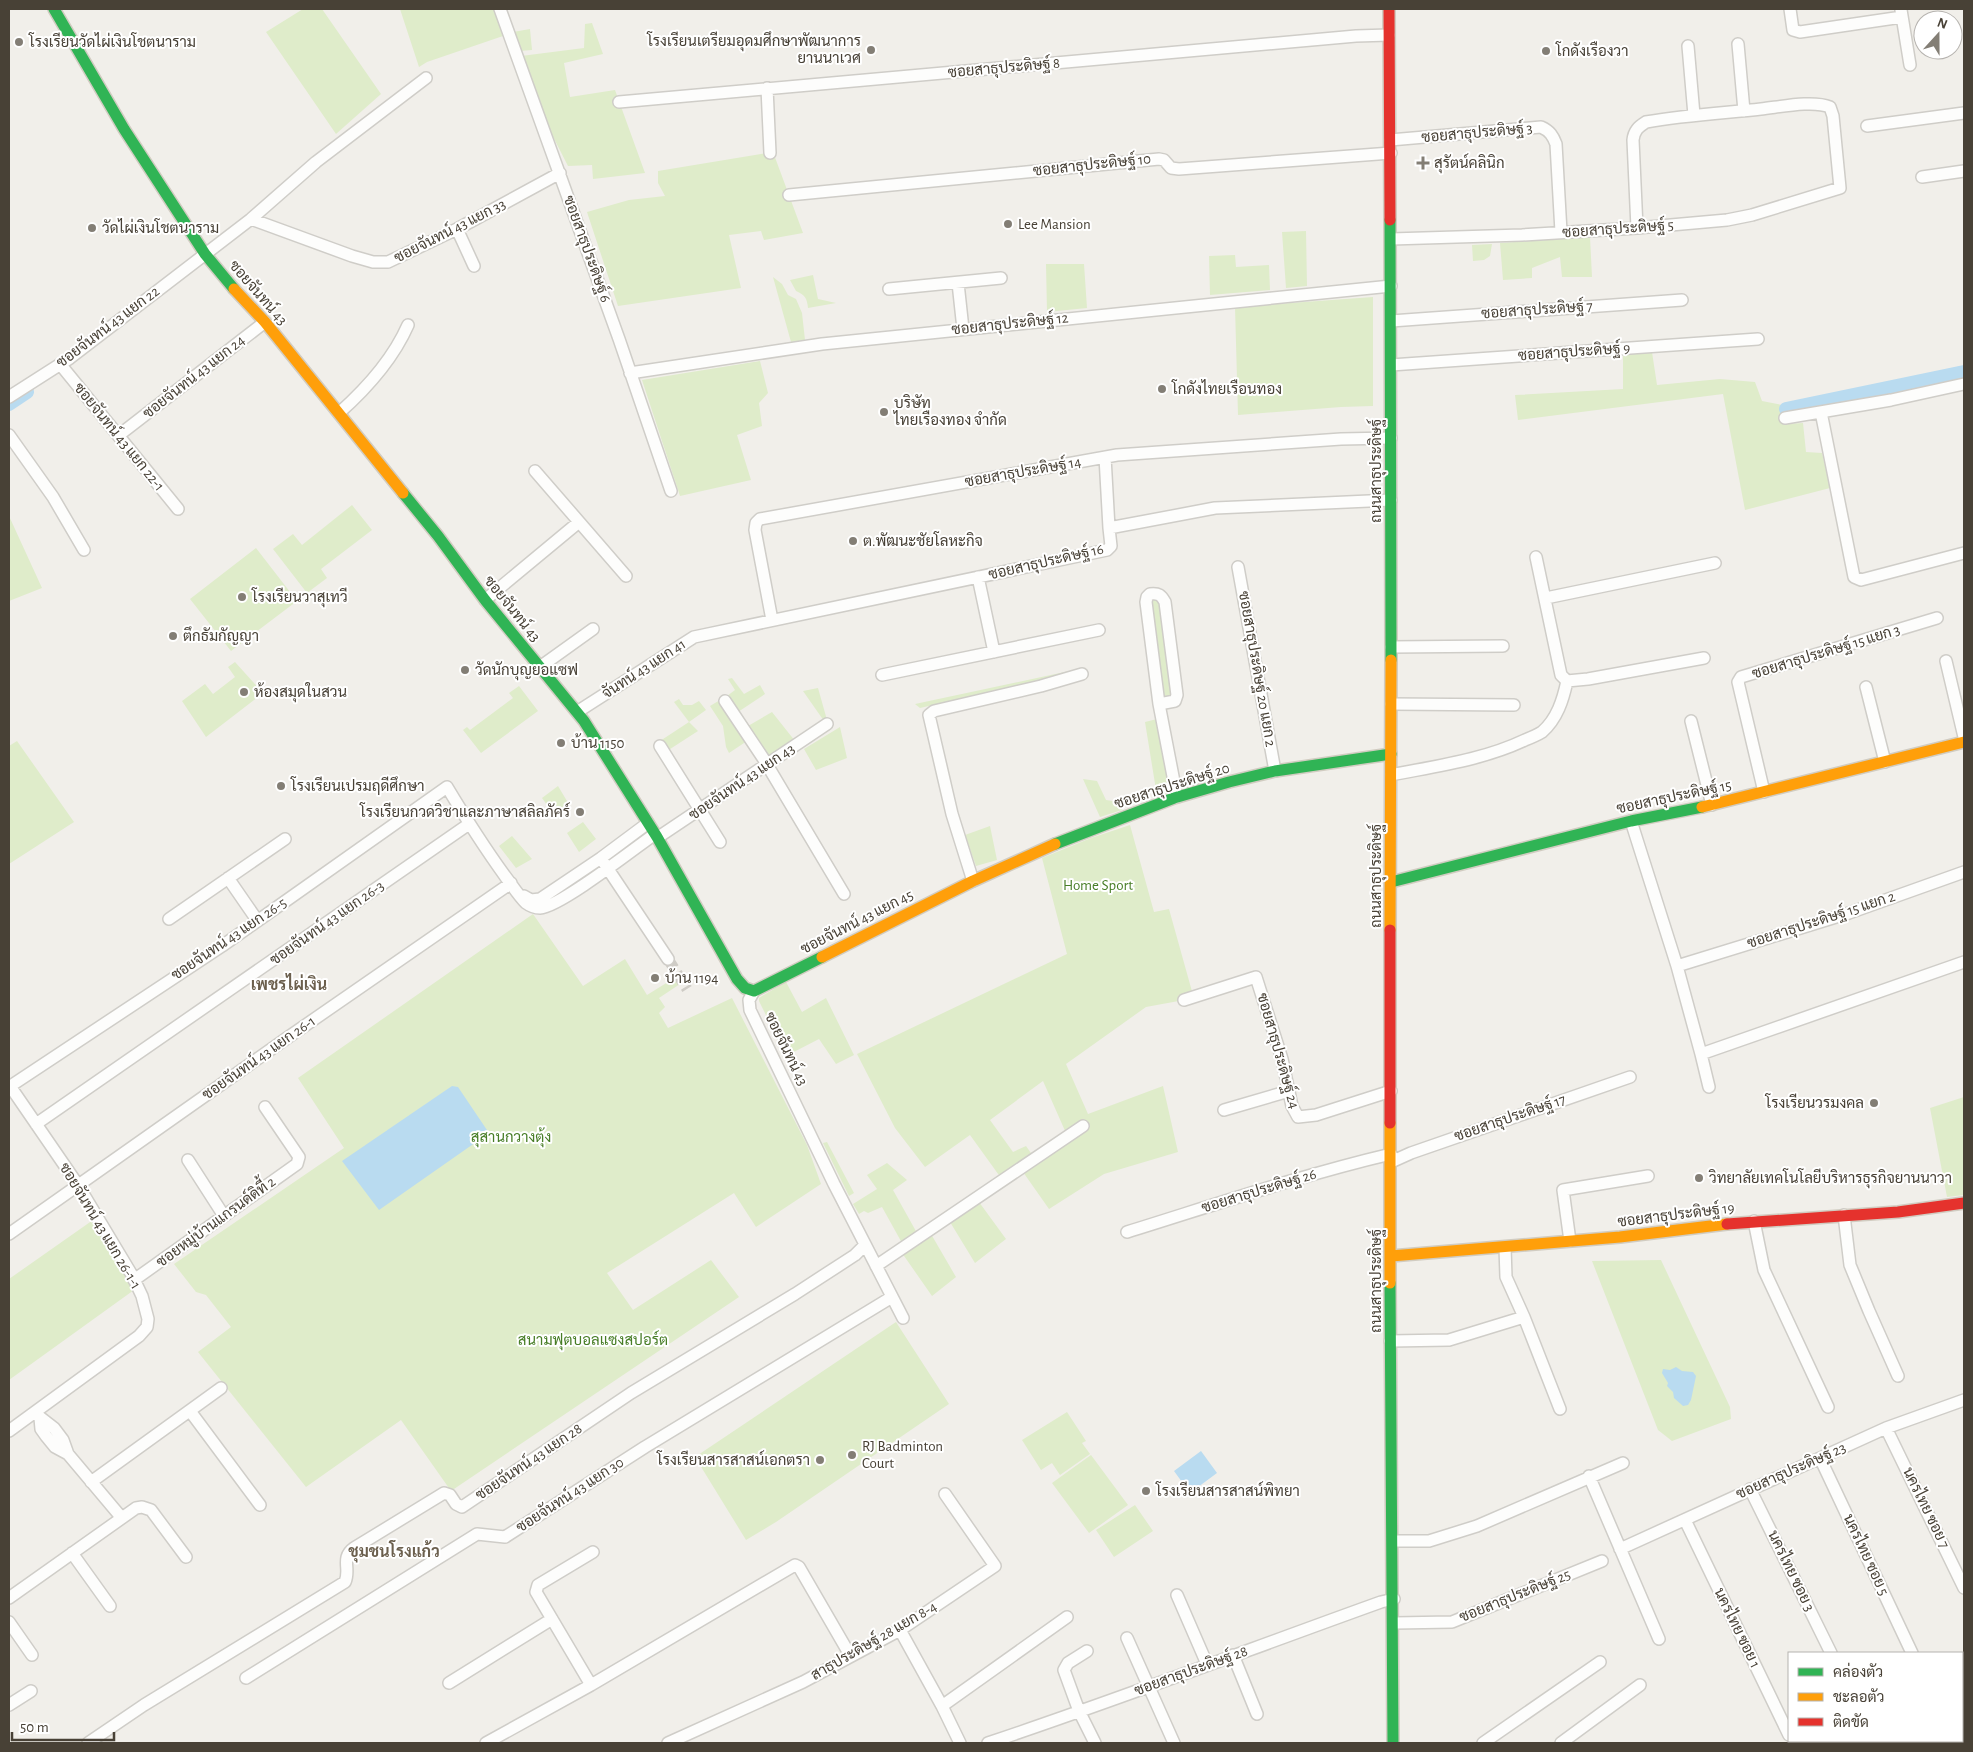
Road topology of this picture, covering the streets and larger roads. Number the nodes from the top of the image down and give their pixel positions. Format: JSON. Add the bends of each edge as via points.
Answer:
{"nodes":[{"id":1,"x":54,"y":9,"type":"edge"},
{"id":2,"x":500,"y":9,"type":"edge"},
{"id":3,"x":1389,"y":9,"type":"edge"},
{"id":4,"x":1790,"y":9,"type":"edge"},
{"id":5,"x":1901,"y":13,"type":"edge"},
{"id":6,"x":1390,"y":35,"type":"junction"},
{"id":7,"x":1738,"y":44,"type":"dead end"},
{"id":8,"x":1688,"y":46,"type":"dead end"},
{"id":9,"x":1910,"y":65,"type":"dead end"},
{"id":10,"x":426,"y":78,"type":"dead end"},
{"id":11,"x":767,"y":88,"type":"junction"},
{"id":12,"x":619,"y":102,"type":"dead end"},
{"id":13,"x":1744,"y":111,"type":"junction"},
{"id":14,"x":1964,"y":114,"type":"edge"},
{"id":15,"x":1694,"y":115,"type":"junction"},
{"id":16,"x":1867,"y":126,"type":"dead end"},
{"id":17,"x":1390,"y":140,"type":"junction"},
{"id":18,"x":1391,"y":152,"type":"junction"},
{"id":19,"x":770,"y":153,"type":"dead end"},
{"id":20,"x":1964,"y":171,"type":"edge"},
{"id":21,"x":560,"y":173,"type":"junction"},
{"id":22,"x":1922,"y":177,"type":"dead end"},
{"id":23,"x":789,"y":195,"type":"dead end"},
{"id":24,"x":250,"y":219,"type":"junction"},
{"id":25,"x":1637,"y":228,"type":"junction"},
{"id":26,"x":457,"y":229,"type":"junction"},
{"id":27,"x":1561,"y":232,"type":"junction"},
{"id":28,"x":1391,"y":239,"type":"junction"},
{"id":29,"x":205,"y":254,"type":"junction"},
{"id":30,"x":474,"y":266,"type":"dead end"},
{"id":31,"x":1001,"y":278,"type":"dead end"},
{"id":32,"x":958,"y":283,"type":"junction"},
{"id":33,"x":1391,"y":286,"type":"junction"},
{"id":34,"x":889,"y":289,"type":"dead end"},
{"id":35,"x":1682,"y":300,"type":"dead end"},
{"id":36,"x":265,"y":322,"type":"junction"},
{"id":37,"x":1391,"y":322,"type":"junction"},
{"id":38,"x":408,"y":325,"type":"dead end"},
{"id":39,"x":963,"y":329,"type":"junction"},
{"id":40,"x":1758,"y":339,"type":"dead end"},
{"id":41,"x":60,"y":364,"type":"junction"},
{"id":42,"x":1391,"y":365,"type":"junction"},
{"id":43,"x":630,"y":373,"type":"junction"},
{"id":44,"x":1964,"y":384,"type":"edge"},
{"id":45,"x":9,"y":397,"type":"edge"},
{"id":46,"x":1821,"y":412,"type":"junction"},
{"id":47,"x":339,"y":413,"type":"junction"},
{"id":48,"x":1785,"y":418,"type":"dead end"},
{"id":49,"x":123,"y":432,"type":"dead end"},
{"id":50,"x":9,"y":435,"type":"edge"},
{"id":51,"x":1391,"y":438,"type":"junction"},
{"id":52,"x":1104,"y":457,"type":"junction"},
{"id":53,"x":535,"y":471,"type":"dead end"},
{"id":54,"x":671,"y":491,"type":"dead end"},
{"id":55,"x":1391,"y":500,"type":"junction"},
{"id":56,"x":178,"y":509,"type":"dead end"},
{"id":57,"x":578,"y":522,"type":"junction"},
{"id":58,"x":1109,"y":528,"type":"junction"},
{"id":59,"x":84,"y":550,"type":"dead end"},
{"id":60,"x":1964,"y":553,"type":"edge"},
{"id":61,"x":1536,"y":557,"type":"dead end"},
{"id":62,"x":1716,"y":563,"type":"dead end"},
{"id":63,"x":1238,"y":567,"type":"dead end"},
{"id":64,"x":626,"y":576,"type":"dead end"},
{"id":65,"x":978,"y":577,"type":"junction"},
{"id":66,"x":1546,"y":598,"type":"junction"},
{"id":67,"x":485,"y":600,"type":"junction"},
{"id":68,"x":1937,"y":618,"type":"dead end"},
{"id":69,"x":772,"y":620,"type":"junction"},
{"id":70,"x":593,"y":629,"type":"dead end"},
{"id":71,"x":1099,"y":630,"type":"dead end"},
{"id":72,"x":1502,"y":646,"type":"dead end"},
{"id":73,"x":1391,"y":647,"type":"junction"},
{"id":74,"x":994,"y":652,"type":"junction"},
{"id":75,"x":1704,"y":658,"type":"dead end"},
{"id":76,"x":1946,"y":661,"type":"dead end"},
{"id":77,"x":540,"y":667,"type":"junction"},
{"id":78,"x":1082,"y":674,"type":"dead end"},
{"id":79,"x":882,"y":675,"type":"dead end"},
{"id":80,"x":1567,"y":681,"type":"junction"},
{"id":81,"x":1866,"y":687,"type":"dead end"},
{"id":82,"x":725,"y":701,"type":"dead end"},
{"id":83,"x":1159,"y":704,"type":"junction"},
{"id":84,"x":1391,"y":704,"type":"junction"},
{"id":85,"x":1514,"y":705,"type":"dead end"},
{"id":86,"x":577,"y":712,"type":"junction"},
{"id":87,"x":1691,"y":721,"type":"dead end"},
{"id":88,"x":827,"y":724,"type":"dead end"},
{"id":89,"x":1964,"y":737,"type":"edge"},
{"id":90,"x":1964,"y":742,"type":"edge"},
{"id":91,"x":660,"y":746,"type":"dead end"},
{"id":92,"x":1391,"y":754,"type":"junction"},
{"id":93,"x":1885,"y":762,"type":"junction"},
{"id":94,"x":767,"y":766,"type":"junction"},
{"id":95,"x":1275,"y":771,"type":"junction"},
{"id":96,"x":1391,"y":775,"type":"junction"},
{"id":97,"x":1764,"y":792,"type":"junction"},
{"id":98,"x":1178,"y":797,"type":"junction"},
{"id":99,"x":1712,"y":805,"type":"junction"},
{"id":100,"x":700,"y":811,"type":"junction"},
{"id":101,"x":1631,"y":821,"type":"junction"},
{"id":102,"x":469,"y":824,"type":"junction"},
{"id":103,"x":648,"y":824,"type":"junction"},
{"id":104,"x":656,"y":836,"type":"junction"},
{"id":105,"x":285,"y":839,"type":"dead end"},
{"id":106,"x":720,"y":842,"type":"dead end"},
{"id":107,"x":604,"y":863,"type":"junction"},
{"id":108,"x":580,"y":872,"type":"junction"},
{"id":109,"x":1964,"y":872,"type":"edge"},
{"id":110,"x":228,"y":878,"type":"junction"},
{"id":111,"x":973,"y":881,"type":"junction"},
{"id":112,"x":587,"y":882,"type":"junction"},
{"id":113,"x":1391,"y":882,"type":"junction"},
{"id":114,"x":514,"y":888,"type":"junction"},
{"id":115,"x":844,"y":894,"type":"dead end"},
{"id":116,"x":169,"y":919,"type":"dead end"},
{"id":117,"x":257,"y":920,"type":"junction"},
{"id":118,"x":668,"y":959,"type":"tunnel mouth"},
{"id":119,"x":1964,"y":962,"type":"edge"},
{"id":120,"x":1677,"y":966,"type":"junction"},
{"id":121,"x":754,"y":991,"type":"junction"},
{"id":122,"x":1184,"y":1000,"type":"dead end"},
{"id":123,"x":1701,"y":1054,"type":"junction"},
{"id":124,"x":1630,"y":1076,"type":"dead end"},
{"id":125,"x":10,"y":1087,"type":"edge"},
{"id":126,"x":1709,"y":1087,"type":"dead end"},
{"id":127,"x":1289,"y":1091,"type":"junction"},
{"id":128,"x":1391,"y":1091,"type":"junction"},
{"id":129,"x":265,"y":1107,"type":"dead end"},
{"id":130,"x":1224,"y":1110,"type":"dead end"},
{"id":131,"x":36,"y":1124,"type":"junction"},
{"id":132,"x":1084,"y":1126,"type":"dead end"},
{"id":133,"x":1391,"y":1158,"type":"junction"},
{"id":134,"x":188,"y":1160,"type":"dead end"},
{"id":135,"x":1648,"y":1176,"type":"dead end"},
{"id":136,"x":78,"y":1185,"type":"junction"},
{"id":137,"x":1964,"y":1204,"type":"edge"},
{"id":138,"x":1844,"y":1214,"type":"junction"},
{"id":139,"x":224,"y":1216,"type":"junction"},
{"id":140,"x":1754,"y":1221,"type":"junction"},
{"id":141,"x":1127,"y":1232,"type":"dead end"},
{"id":142,"x":9,"y":1234,"type":"edge"},
{"id":143,"x":1570,"y":1242,"type":"junction"},
{"id":144,"x":865,"y":1245,"type":"junction"},
{"id":145,"x":1505,"y":1247,"type":"junction"},
{"id":146,"x":1391,"y":1256,"type":"junction"},
{"id":147,"x":876,"y":1266,"type":"junction"},
{"id":148,"x":134,"y":1280,"type":"junction"},
{"id":149,"x":892,"y":1296,"type":"junction"},
{"id":150,"x":1524,"y":1317,"type":"junction"},
{"id":151,"x":903,"y":1318,"type":"dead end"},
{"id":152,"x":1390,"y":1341,"type":"junction"},
{"id":153,"x":1898,"y":1376,"type":"dead end"},
{"id":154,"x":221,"y":1388,"type":"dead end"},
{"id":155,"x":1964,"y":1400,"type":"edge"},
{"id":156,"x":1828,"y":1407,"type":"dead end"},
{"id":157,"x":1560,"y":1409,"type":"dead end"},
{"id":158,"x":190,"y":1411,"type":"junction"},
{"id":159,"x":37,"y":1415,"type":"junction"},
{"id":160,"x":1886,"y":1428,"type":"junction"},
{"id":161,"x":9,"y":1431,"type":"edge"},
{"id":162,"x":1820,"y":1458,"type":"junction"},
{"id":163,"x":1623,"y":1463,"type":"dead end"},
{"id":164,"x":1589,"y":1476,"type":"junction"},
{"id":165,"x":91,"y":1482,"type":"junction"},
{"id":166,"x":1750,"y":1489,"type":"junction"},
{"id":167,"x":945,"y":1494,"type":"dead end"},
{"id":168,"x":260,"y":1505,"type":"dead end"},
{"id":169,"x":121,"y":1517,"type":"junction"},
{"id":170,"x":1685,"y":1520,"type":"junction"},
{"id":171,"x":1394,"y":1541,"type":"junction"},
{"id":172,"x":1620,"y":1549,"type":"junction"},
{"id":173,"x":593,"y":1552,"type":"dead end"},
{"id":174,"x":72,"y":1553,"type":"junction"},
{"id":175,"x":186,"y":1557,"type":"dead end"},
{"id":176,"x":1602,"y":1561,"type":"dead end"},
{"id":177,"x":1964,"y":1588,"type":"edge"},
{"id":178,"x":1177,"y":1595,"type":"dead end"},
{"id":179,"x":9,"y":1598,"type":"edge"},
{"id":180,"x":1394,"y":1599,"type":"junction"},
{"id":181,"x":110,"y":1606,"type":"dead end"},
{"id":182,"x":1067,"y":1617,"type":"dead end"},
{"id":183,"x":552,"y":1620,"type":"junction"},
{"id":184,"x":9,"y":1622,"type":"edge"},
{"id":185,"x":1395,"y":1623,"type":"junction"},
{"id":186,"x":900,"y":1630,"type":"junction"},
{"id":187,"x":1127,"y":1638,"type":"dead end"},
{"id":188,"x":1659,"y":1639,"type":"dead end"},
{"id":189,"x":1087,"y":1651,"type":"dead end"},
{"id":190,"x":1831,"y":1652,"type":"edge"},
{"id":191,"x":1912,"y":1652,"type":"edge"},
{"id":192,"x":32,"y":1655,"type":"dead end"},
{"id":193,"x":850,"y":1655,"type":"junction"},
{"id":194,"x":1233,"y":1655,"type":"junction"},
{"id":195,"x":1600,"y":1662,"type":"dead end"},
{"id":196,"x":1207,"y":1664,"type":"junction"},
{"id":197,"x":246,"y":1678,"type":"dead end"},
{"id":198,"x":449,"y":1683,"type":"dead end"},
{"id":199,"x":591,"y":1685,"type":"junction"},
{"id":200,"x":1640,"y":1686,"type":"dead end"},
{"id":201,"x":1150,"y":1687,"type":"junction"},
{"id":202,"x":31,"y":1691,"type":"dead end"},
{"id":203,"x":9,"y":1705,"type":"edge"},
{"id":204,"x":942,"y":1706,"type":"junction"},
{"id":205,"x":1080,"y":1710,"type":"junction"},
{"id":206,"x":1257,"y":1714,"type":"dead end"},
{"id":207,"x":1788,"y":1734,"type":"edge"},
{"id":208,"x":1010,"y":1740,"type":"edge"},
{"id":209,"x":88,"y":1743,"type":"edge"},
{"id":210,"x":486,"y":1743,"type":"edge"},
{"id":211,"x":668,"y":1743,"type":"edge"},
{"id":212,"x":960,"y":1743,"type":"edge"},
{"id":213,"x":988,"y":1743,"type":"edge"},
{"id":214,"x":1095,"y":1743,"type":"edge"},
{"id":215,"x":1174,"y":1743,"type":"edge"},
{"id":216,"x":1393,"y":1743,"type":"edge"},
{"id":217,"x":1483,"y":1743,"type":"edge"},
{"id":218,"x":1561,"y":1743,"type":"edge"}],
"edges":[{"from":1,"to":29,"type":"street","name":"ซอยจันทน์ 43","via":[[124,129]]},
{"from":2,"to":21,"type":"street","name":"ซอยสาธุประดิษฐ์ 6"},
{"from":3,"to":6,"type":"street","name":"ถนนสาธุประดิษฐ์"},
{"from":4,"to":5,"type":"street","via":[[1794,30],[1800,32]]},
{"from":5,"to":9,"type":"street"},
{"from":6,"to":11,"type":"street","name":"ซอยสาธุประดิษฐ์ 8"},
{"from":6,"to":17,"type":"street","name":"ถนนสาธุประดิษฐ์"},
{"from":7,"to":13,"type":"street"},
{"from":8,"to":15,"type":"street"},
{"from":10,"to":24,"type":"street","via":[[316,162]]},
{"from":11,"to":12,"type":"street","name":"ซอยสาธุประดิษฐ์ 8"},
{"from":11,"to":19,"type":"street"},
{"from":13,"to":15,"type":"street"},
{"from":13,"to":25,"type":"street","name":"ซอยสาธุประดิษฐ์ 5","via":[[1792,106],[1830,107],[1840,188],[1738,219]]},
{"from":14,"to":16,"type":"street"},
{"from":15,"to":25,"type":"street","via":[[1646,122],[1634,134]]},
{"from":17,"to":18,"type":"street","name":"ถนนสาธุประดิษฐ์"},
{"from":17,"to":27,"type":"street","name":"ซอยสาธุประดิษฐ์ 3","via":[[1541,127],[1547,130],[1556,144]]},
{"from":18,"to":23,"type":"street","name":"ซอยสาธุประดิษฐ์ 10","via":[[1179,169],[1171,168],[1159,159]]},
{"from":18,"to":28,"type":"street","name":"ถนนสาธุประดิษฐ์"},
{"from":20,"to":22,"type":"street"},
{"from":21,"to":26,"type":"street","name":"ซอยจันทน์ 43 แยก 33"},
{"from":21,"to":43,"type":"street","name":"ซอยสาธุประดิษฐ์ 6"},
{"from":24,"to":26,"type":"street","name":"ซอยจันทน์ 43 แยก 33","via":[[373,262],[388,262]]},
{"from":24,"to":29,"type":"street"},
{"from":25,"to":27,"type":"street","name":"ซอยสาธุประดิษฐ์ 5"},
{"from":26,"to":30,"type":"street"},
{"from":27,"to":28,"type":"street","name":"ซอยสาธุประดิษฐ์ 5"},
{"from":28,"to":33,"type":"street","name":"ถนนสาธุประดิษฐ์"},
{"from":29,"to":36,"type":"street","name":"ซอยจันทน์ 43"},
{"from":29,"to":41,"type":"street","name":"ซอยจันทน์ 43 แยก 22"},
{"from":31,"to":32,"type":"street"},
{"from":32,"to":34,"type":"street"},
{"from":32,"to":39,"type":"street"},
{"from":33,"to":37,"type":"street","name":"ถนนสาธุประดิษฐ์"},
{"from":33,"to":39,"type":"street","name":"ซอยสาธุประดิษฐ์ 12"},
{"from":35,"to":37,"type":"street","name":"ซอยสาธุประดิษฐ์ 7"},
{"from":36,"to":47,"type":"street","name":"ซอยจันทน์ 43"},
{"from":36,"to":49,"type":"street","name":"ซอยจันทน์ 43 แยก 24"},
{"from":37,"to":42,"type":"street","name":"ถนนสาธุประดิษฐ์"},
{"from":38,"to":47,"type":"street","via":[[393,354]]},
{"from":39,"to":43,"type":"street","name":"ซอยสาธุประดิษฐ์ 12","via":[[806,346]]},
{"from":40,"to":42,"type":"street","name":"ซอยสาธุประดิษฐ์ 9"},
{"from":41,"to":45,"type":"street","name":"ซอยจันทน์ 43 แยก 22"},
{"from":41,"to":56,"type":"street","name":"ซอยจันทน์ 43 แยก 22-1"},
{"from":42,"to":51,"type":"street","name":"ถนนสาธุประดิษฐ์"},
{"from":43,"to":54,"type":"street","name":"ซอยสาธุประดิษฐ์ 6"},
{"from":44,"to":46,"type":"street"},
{"from":46,"to":48,"type":"street"},
{"from":46,"to":60,"type":"street","via":[[1854,578],[1861,580]]},
{"from":47,"to":67,"type":"street","name":"ซอยจันทน์ 43"},
{"from":50,"to":59,"type":"street","via":[[53,497]]},
{"from":51,"to":52,"type":"street","name":"ซอยสาธุประดิษฐ์ 14","via":[[1341,438]]},
{"from":51,"to":55,"type":"street","name":"ถนนสาธุประดิษฐ์"},
{"from":52,"to":58,"type":"street"},
{"from":52,"to":69,"type":"street","name":"ซอยสาธุประดิษฐ์ 14","via":[[760,520],[754,530]]},
{"from":53,"to":57,"type":"street"},
{"from":55,"to":58,"type":"street","name":"ซอยสาธุประดิษฐ์ 16","via":[[1215,508]]},
{"from":55,"to":73,"type":"street","name":"ถนนสาธุประดิษฐ์"},
{"from":57,"to":64,"type":"street"},
{"from":57,"to":67,"type":"street"},
{"from":58,"to":65,"type":"street","name":"ซอยสาธุประดิษฐ์ 16","via":[[1111,546],[1108,550]]},
{"from":61,"to":66,"type":"street"},
{"from":62,"to":66,"type":"street"},
{"from":63,"to":95,"type":"street","name":"ซอยสาธุประดิษฐ์ 20 แยก 2"},
{"from":65,"to":69,"type":"street","name":"ซอยสาธุประดิษฐ์ 16"},
{"from":65,"to":74,"type":"street"},
{"from":66,"to":80,"type":"street","via":[[1561,674]]},
{"from":67,"to":77,"type":"street","name":"ซอยจันทน์ 43"},
{"from":68,"to":97,"type":"street","name":"ซอยสาธุประดิษฐ์ 15 แยก 3","via":[[1741,677],[1738,682]]},
{"from":69,"to":86,"type":"street","name":"จันทน์ 43 แยก 41","via":[[694,637]]},
{"from":70,"to":77,"type":"street"},
{"from":71,"to":74,"type":"street"},
{"from":72,"to":73,"type":"street"},
{"from":73,"to":84,"type":"street","name":"ถนนสาธุประดิษฐ์"},
{"from":74,"to":79,"type":"street"},
{"from":75,"to":80,"type":"street"},
{"from":76,"to":89,"type":"street"},
{"from":77,"to":86,"type":"street","name":"ซอยจันทน์ 43"},
{"from":78,"to":111,"type":"street","via":[[934,711],[929,715],[952,814]]},
{"from":80,"to":96,"type":"street","via":[[1559,709],[1541,732],[1500,751]]},
{"from":81,"to":93,"type":"street"},
{"from":82,"to":94,"type":"street"},
{"from":83,"to":83,"type":"street","via":[[1146,602],[1150,594],[1156,593],[1165,602],[1177,696],[1175,701]]},
{"from":83,"to":98,"type":"street"},
{"from":84,"to":85,"type":"street"},
{"from":84,"to":92,"type":"street","name":"ถนนสาธุประดิษฐ์"},
{"from":86,"to":103,"type":"street","name":"ซอยจันทน์ 43"},
{"from":87,"to":99,"type":"street"},
{"from":88,"to":94,"type":"street","name":"ซอยจันทน์ 43 แยก 43"},
{"from":90,"to":93,"type":"street","name":"ซอยสาธุประดิษฐ์ 15"},
{"from":91,"to":100,"type":"street"},
{"from":92,"to":95,"type":"street","name":"ซอยสาธุประดิษฐ์ 20"},
{"from":92,"to":96,"type":"street","name":"ถนนสาธุประดิษฐ์"},
{"from":93,"to":97,"type":"street","name":"ซอยสาธุประดิษฐ์ 15"},
{"from":94,"to":100,"type":"street","name":"ซอยจันทน์ 43 แยก 43"},
{"from":94,"to":115,"type":"street"},
{"from":95,"to":98,"type":"street","name":"ซอยสาธุประดิษฐ์ 20"},
{"from":96,"to":113,"type":"street","name":"ถนนสาธุประดิษฐ์"},
{"from":97,"to":99,"type":"street","name":"ซอยสาธุประดิษฐ์ 15"},
{"from":98,"to":111,"type":"street","name":"ซอยสาธุประดิษฐ์ 20","via":[[1064,840]]},
{"from":99,"to":101,"type":"street","name":"ซอยสาธุประดิษฐ์ 15"},
{"from":100,"to":104,"type":"street","name":"ซอยจันทน์ 43 แยก 43"},
{"from":100,"to":106,"type":"street"},
{"from":101,"to":113,"type":"street","name":"ซอยสาธุประดิษฐ์ 15"},
{"from":101,"to":120,"type":"street"},
{"from":102,"to":114,"type":"street"},
{"from":102,"to":117,"type":"street","name":"ซอยจันทน์ 43 แยก 26-5","via":[[446,787]]},
{"from":102,"to":131,"type":"street","name":"ซอยจันทน์ 43 แยก 26-3"},
{"from":103,"to":104,"type":"street","name":"ซอยจันทน์ 43"},
{"from":103,"to":107,"type":"street"},
{"from":104,"to":107,"type":"street","name":"ซอยจันทน์ 43 แยก 43"},
{"from":104,"to":121,"type":"street","name":"ซอยจันทน์ 43","via":[[737,979],[745,988]]},
{"from":105,"to":110,"type":"street"},
{"from":107,"to":108,"type":"street"},
{"from":107,"to":112,"type":"street"},
{"from":107,"to":118,"type":"street"},
{"from":108,"to":112,"type":"street"},
{"from":108,"to":114,"type":"street","via":[[540,899],[531,900]]},
{"from":109,"to":120,"type":"street","name":"ซอยสาธุประดิษฐ์ 15 แยก 2","via":[[1849,913]]},
{"from":110,"to":116,"type":"street"},
{"from":110,"to":117,"type":"street"},
{"from":111,"to":121,"type":"street","name":"ซอยจันทน์ 43 แยก 45"},
{"from":112,"to":114,"type":"street","via":[[548,906],[539,908],[529,905]]},
{"from":113,"to":128,"type":"street","name":"ถนนสาธุประดิษฐ์"},
{"from":114,"to":136,"type":"street","name":"ซอยจันทน์ 43 แยก 26-1"},
{"from":117,"to":125,"type":"street","name":"ซอยจันทน์ 43 แยก 26-5"},
{"from":119,"to":123,"type":"street"},
{"from":120,"to":123,"type":"street"},
{"from":121,"to":144,"type":"street","name":"ซอยจันทน์ 43","via":[[749,1000],[750,1010]]},
{"from":122,"to":127,"type":"street","name":"ซอยสาธุประดิษฐ์ 24","via":[[1256,977]]},
{"from":123,"to":126,"type":"street"},
{"from":124,"to":133,"type":"street","name":"ซอยสาธุประดิษฐ์ 17"},
{"from":125,"to":131,"type":"street","name":"ซอยจันทน์ 43 แยก 26-1-1"},
{"from":127,"to":128,"type":"street","name":"ซอยสาธุประดิษฐ์ 24","via":[[1298,1117]]},
{"from":127,"to":130,"type":"street"},
{"from":128,"to":133,"type":"street","name":"ถนนสาธุประดิษฐ์"},
{"from":129,"to":139,"type":"street","name":"ซอยหมู่บ้านแกรนด์ดิที้ 2","via":[[299,1157],[297,1164]]},
{"from":131,"to":136,"type":"street","name":"ซอยจันทน์ 43 แยก 26-1-1"},
{"from":132,"to":147,"type":"street"},
{"from":133,"to":141,"type":"street","name":"ซอยสาธุประดิษฐ์ 26","via":[[1361,1161]]},
{"from":133,"to":146,"type":"street","name":"ถนนสาธุประดิษฐ์"},
{"from":134,"to":139,"type":"street"},
{"from":135,"to":143,"type":"street","via":[[1562,1190]]},
{"from":136,"to":142,"type":"street","name":"ซอยจันทน์ 43 แยก 26-1"},
{"from":136,"to":148,"type":"street","name":"ซอยจันทน์ 43 แยก 26-1-1"},
{"from":137,"to":138,"type":"street","name":"ซอยสาธุประดิษฐ์ 19"},
{"from":138,"to":140,"type":"street","name":"ซอยสาธุประดิษฐ์ 19"},
{"from":138,"to":153,"type":"street","via":[[1850,1265]]},
{"from":139,"to":148,"type":"street","name":"ซอยหมู่บ้านแกรนด์ดิที้ 2"},
{"from":140,"to":143,"type":"street","name":"ซอยสาธุประดิษฐ์ 19"},
{"from":140,"to":156,"type":"street","via":[[1764,1270]]},
{"from":143,"to":145,"type":"street","name":"ซอยสาธุประดิษฐ์ 19"},
{"from":144,"to":147,"type":"street","name":"ซอยจันทน์ 43"},
{"from":144,"to":209,"type":"street","name":"ซอยจันทน์ 43 แยก 28","via":[[795,1294],[631,1393],[462,1507],[444,1493],[354,1548],[347,1555],[345,1582]]},
{"from":145,"to":146,"type":"street","name":"ซอยสาธุประดิษฐ์ 19"},
{"from":145,"to":150,"type":"street","via":[[1506,1277]]},
{"from":146,"to":152,"type":"street","name":"ถนนสาธุประดิษฐ์"},
{"from":147,"to":149,"type":"street","name":"ซอยจันทน์ 43"},
{"from":148,"to":159,"type":"street","name":"ซอยจันทน์ 43 แยก 26-1-1","via":[[147,1312],[147,1327]]},
{"from":149,"to":151,"type":"street","name":"ซอยจันทน์ 43"},
{"from":149,"to":197,"type":"street","name":"ซอยจันทน์ 43 แยก 30","via":[[505,1537],[478,1534]]},
{"from":150,"to":152,"type":"street","via":[[1448,1340]]},
{"from":150,"to":157,"type":"street"},
{"from":152,"to":171,"type":"street","name":"ถนนสาธุประดิษฐ์"},
{"from":154,"to":158,"type":"street"},
{"from":155,"to":160,"type":"street","name":"ซอยสาธุประดิษฐ์ 23"},
{"from":158,"to":165,"type":"street"},
{"from":158,"to":168,"type":"street"},
{"from":159,"to":161,"type":"street","name":"ซอยจันทน์ 43 แยก 26-1-1"},
{"from":159,"to":165,"type":"street","via":[[54,1428],[68,1454]]},
{"from":160,"to":162,"type":"street","name":"ซอยสาธุประดิษฐ์ 23"},
{"from":160,"to":177,"type":"street","name":"นครไทย ซอย 7"},
{"from":162,"to":166,"type":"street","name":"ซอยสาธุประดิษฐ์ 23"},
{"from":162,"to":191,"type":"street","name":"นครไทย ซอย 5"},
{"from":163,"to":164,"type":"street"},
{"from":164,"to":171,"type":"street","via":[[1477,1526],[1429,1541]]},
{"from":164,"to":172,"type":"street"},
{"from":165,"to":169,"type":"street"},
{"from":166,"to":170,"type":"street","name":"ซอยสาธุประดิษฐ์ 23"},
{"from":166,"to":190,"type":"street","name":"นครไทย ซอย 3"},
{"from":167,"to":186,"type":"street","name":"สาธุประดิษฐ์ 28 แยก 8-4","via":[[995,1566]]},
{"from":169,"to":174,"type":"street"},
{"from":169,"to":175,"type":"street","via":[[136,1508],[152,1510]]},
{"from":170,"to":172,"type":"street","name":"ซอยสาธุประดิษฐ์ 23"},
{"from":170,"to":207,"type":"street","name":"นครไทย ซอย 1"},
{"from":171,"to":180,"type":"street","name":"ถนนสาธุประดิษฐ์"},
{"from":172,"to":188,"type":"street"},
{"from":173,"to":183,"type":"street","via":[[538,1585],[536,1592]]},
{"from":174,"to":179,"type":"street"},
{"from":174,"to":181,"type":"street"},
{"from":176,"to":185,"type":"street","name":"ซอยสาธุประดิษฐ์ 25","via":[[1452,1622]]},
{"from":178,"to":196,"type":"street"},
{"from":180,"to":185,"type":"street","name":"ถนนสาธุประดิษฐ์"},
{"from":180,"to":194,"type":"street","name":"ซอยสาธุประดิษฐ์ 28"},
{"from":182,"to":204,"type":"street"},
{"from":183,"to":198,"type":"street"},
{"from":183,"to":199,"type":"street"},
{"from":184,"to":192,"type":"street"},
{"from":185,"to":216,"type":"street","name":"ถนนสาธุประดิษฐ์"},
{"from":186,"to":193,"type":"street","name":"สาธุประดิษฐ์ 28 แยก 8-4"},
{"from":186,"to":204,"type":"street"},
{"from":187,"to":201,"type":"street"},
{"from":189,"to":205,"type":"street","via":[[1068,1663],[1064,1670]]},
{"from":193,"to":199,"type":"street","via":[[797,1565]]},
{"from":193,"to":211,"type":"street","name":"สาธุประดิษฐ์ 28 แยก 8-4","via":[[803,1682]]},
{"from":194,"to":196,"type":"street","name":"ซอยสาธุประดิษฐ์ 28"},
{"from":194,"to":206,"type":"street"},
{"from":195,"to":217,"type":"street"},
{"from":196,"to":201,"type":"street","name":"ซอยสาธุประดิษฐ์ 28"},
{"from":199,"to":210,"type":"street"},
{"from":200,"to":218,"type":"street"},
{"from":201,"to":205,"type":"street","name":"ซอยสาธุประดิษฐ์ 28"},
{"from":201,"to":215,"type":"street"},
{"from":202,"to":203,"type":"street"},
{"from":204,"to":212,"type":"street"},
{"from":205,"to":208,"type":"street","name":"ซอยสาธุประดิษฐ์ 28"},
{"from":205,"to":214,"type":"street"},
{"from":208,"to":213,"type":"street","name":"ซอยสาธุประดิษฐ์ 28"}]}
